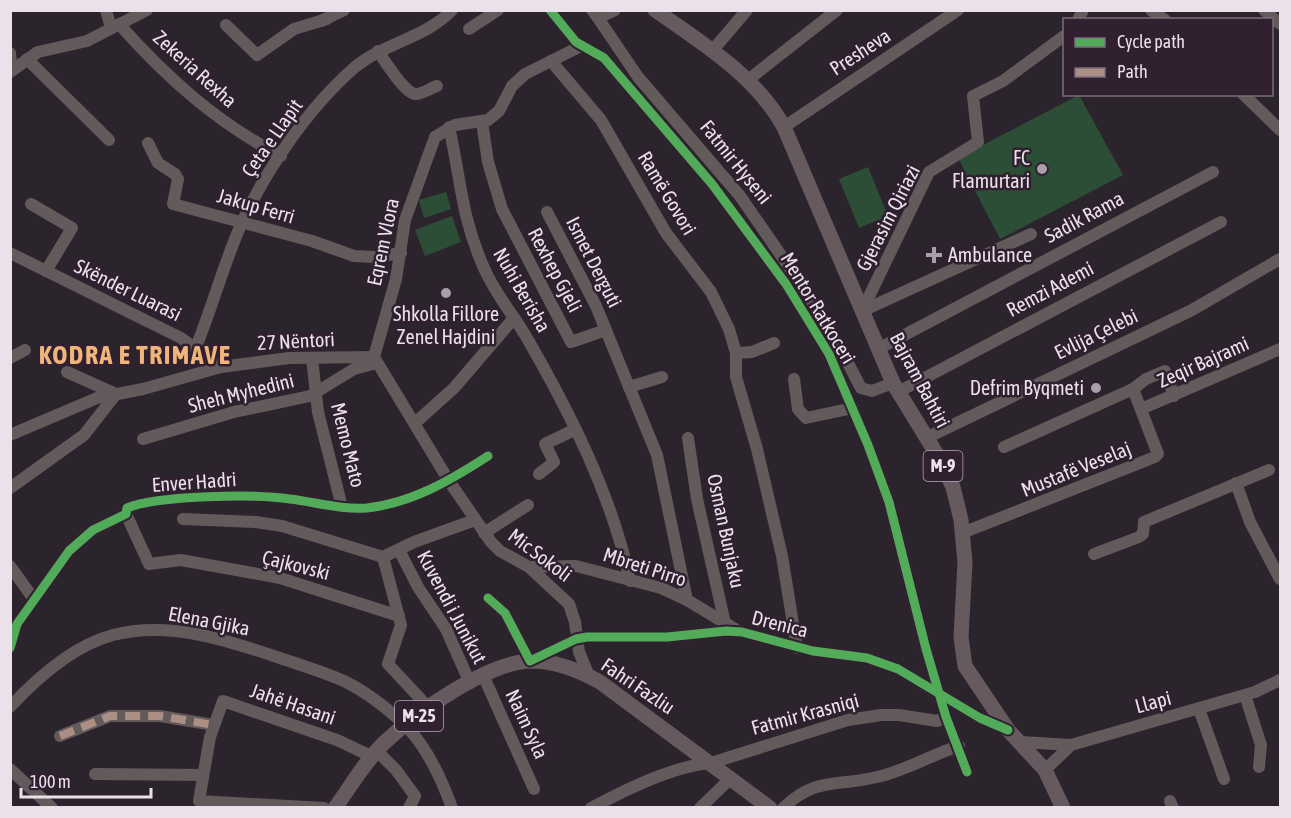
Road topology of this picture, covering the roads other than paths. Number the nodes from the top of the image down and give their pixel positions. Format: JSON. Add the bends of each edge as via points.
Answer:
{"nodes":[{"id":1,"x":106,"y":10,"type":"edge"},
{"id":2,"x":147,"y":10,"type":"edge"},
{"id":3,"x":344,"y":10,"type":"edge"},
{"id":4,"x":452,"y":10,"type":"edge"},
{"id":5,"x":498,"y":10,"type":"edge"},
{"id":6,"x":550,"y":10,"type":"edge"},
{"id":7,"x":615,"y":10,"type":"edge"},
{"id":8,"x":655,"y":10,"type":"edge"},
{"id":9,"x":747,"y":10,"type":"edge"},
{"id":10,"x":837,"y":10,"type":"edge"},
{"id":11,"x":958,"y":10,"type":"edge"},
{"id":12,"x":1264,"y":10,"type":"edge"},
{"id":13,"x":595,"y":14,"type":"edge"},
{"id":14,"x":327,"y":19,"type":"junction"},
{"id":15,"x":1281,"y":24,"type":"edge"},
{"id":16,"x":226,"y":25,"type":"dead end"},
{"id":17,"x":115,"y":26,"type":"junction"},
{"id":18,"x":469,"y":29,"type":"dead end"},
{"id":19,"x":1063,"y":37,"type":"edge"},
{"id":20,"x":581,"y":46,"type":"junction"},
{"id":21,"x":378,"y":51,"type":"junction"},
{"id":22,"x":712,"y":51,"type":"junction"},
{"id":23,"x":10,"y":53,"type":"edge"},
{"id":24,"x":27,"y":59,"type":"junction"},
{"id":25,"x":551,"y":61,"type":"junction"},
{"id":26,"x":256,"y":65,"type":"dead end"},
{"id":27,"x":11,"y":71,"type":"edge"},
{"id":28,"x":638,"y":76,"type":"junction"},
{"id":29,"x":748,"y":80,"type":"junction"},
{"id":30,"x":627,"y":85,"type":"junction"},
{"id":31,"x":437,"y":86,"type":"dead end"},
{"id":32,"x":1245,"y":96,"type":"edge"},
{"id":33,"x":482,"y":122,"type":"junction"},
{"id":34,"x":449,"y":127,"type":"junction"},
{"id":35,"x":784,"y":127,"type":"junction"},
{"id":36,"x":1281,"y":130,"type":"edge"},
{"id":37,"x":109,"y":140,"type":"dead end"},
{"id":38,"x":148,"y":143,"type":"dead end"},
{"id":39,"x":281,"y":156,"type":"junction"},
{"id":40,"x":1214,"y":172,"type":"dead end"},
{"id":41,"x":31,"y":204,"type":"dead end"},
{"id":42,"x":547,"y":212,"type":"dead end"},
{"id":43,"x":242,"y":222,"type":"junction"},
{"id":44,"x":1221,"y":222,"type":"dead end"},
{"id":45,"x":1031,"y":234,"type":"dead end"},
{"id":46,"x":10,"y":253,"type":"edge"},
{"id":47,"x":401,"y":253,"type":"junction"},
{"id":48,"x":1281,"y":259,"type":"edge"},
{"id":49,"x":46,"y":271,"type":"junction"},
{"id":50,"x":791,"y":281,"type":"junction"},
{"id":51,"x":862,"y":311,"type":"junction"},
{"id":52,"x":514,"y":318,"type":"junction"},
{"id":53,"x":606,"y":330,"type":"junction"},
{"id":54,"x":774,"y":343,"type":"dead end"},
{"id":55,"x":196,"y":347,"type":"junction"},
{"id":56,"x":878,"y":349,"type":"junction"},
{"id":57,"x":1281,"y":349,"type":"edge"},
{"id":58,"x":25,"y":350,"type":"dead end"},
{"id":59,"x":736,"y":353,"type":"junction"},
{"id":60,"x":10,"y":358,"type":"edge"},
{"id":61,"x":312,"y":358,"type":"junction"},
{"id":62,"x":376,"y":360,"type":"junction"},
{"id":63,"x":221,"y":367,"type":"junction"},
{"id":64,"x":67,"y":372,"type":"dead end"},
{"id":65,"x":662,"y":377,"type":"dead end"},
{"id":66,"x":794,"y":379,"type":"dead end"},
{"id":67,"x":629,"y":387,"type":"junction"},
{"id":68,"x":896,"y":387,"type":"junction"},
{"id":69,"x":1133,"y":388,"type":"junction"},
{"id":70,"x":316,"y":393,"type":"junction"},
{"id":71,"x":116,"y":394,"type":"junction"},
{"id":72,"x":1174,"y":396,"type":"junction"},
{"id":73,"x":853,"y":408,"type":"junction"},
{"id":74,"x":1141,"y":410,"type":"junction"},
{"id":75,"x":415,"y":423,"type":"junction"},
{"id":76,"x":574,"y":430,"type":"junction"},
{"id":77,"x":10,"y":435,"type":"edge"},
{"id":78,"x":688,"y":438,"type":"dead end"},
{"id":79,"x":926,"y":438,"type":"junction"},
{"id":80,"x":143,"y":439,"type":"dead end"},
{"id":81,"x":1004,"y":447,"type":"dead end"},
{"id":82,"x":488,"y":456,"type":"dead end"},
{"id":83,"x":1269,"y":470,"type":"dead end"},
{"id":84,"x":539,"y":474,"type":"dead end"},
{"id":85,"x":449,"y":481,"type":"junction"},
{"id":86,"x":1236,"y":483,"type":"junction"},
{"id":87,"x":10,"y":488,"type":"edge"},
{"id":88,"x":528,"y":506,"type":"dead end"},
{"id":89,"x":342,"y":507,"type":"junction"},
{"id":90,"x":126,"y":514,"type":"junction"},
{"id":91,"x":183,"y":519,"type":"dead end"},
{"id":92,"x":475,"y":520,"type":"junction"},
{"id":93,"x":484,"y":533,"type":"junction"},
{"id":94,"x":962,"y":533,"type":"junction"},
{"id":95,"x":399,"y":550,"type":"junction"},
{"id":96,"x":1095,"y":554,"type":"dead end"},
{"id":97,"x":383,"y":557,"type":"junction"},
{"id":98,"x":10,"y":566,"type":"edge"},
{"id":99,"x":529,"y":567,"type":"junction"},
{"id":100,"x":1281,"y":579,"type":"edge"},
{"id":101,"x":630,"y":581,"type":"junction"},
{"id":102,"x":33,"y":598,"type":"junction"},
{"id":103,"x":488,"y":598,"type":"dead end"},
{"id":104,"x":687,"y":600,"type":"junction"},
{"id":105,"x":399,"y":616,"type":"junction"},
{"id":106,"x":726,"y":628,"type":"junction"},
{"id":107,"x":742,"y":632,"type":"joint"},
{"id":108,"x":576,"y":639,"type":"junction"},
{"id":109,"x":10,"y":648,"type":"edge"},
{"id":110,"x":796,"y":648,"type":"junction"},
{"id":111,"x":530,"y":661,"type":"junction"},
{"id":112,"x":589,"y":676,"type":"junction"},
{"id":113,"x":476,"y":679,"type":"junction"},
{"id":114,"x":1281,"y":680,"type":"edge"},
{"id":115,"x":939,"y":692,"type":"junction"},
{"id":116,"x":1245,"y":695,"type":"junction"},
{"id":117,"x":10,"y":707,"type":"edge"},
{"id":118,"x":429,"y":708,"type":"junction"},
{"id":119,"x":1199,"y":709,"type":"junction"},
{"id":120,"x":946,"y":717,"type":"junction"},
{"id":121,"x":213,"y":725,"type":"junction"},
{"id":122,"x":405,"y":725,"type":"junction"},
{"id":123,"x":1008,"y":730,"type":"junction"},
{"id":124,"x":60,"y":736,"type":"dead end"},
{"id":125,"x":1022,"y":741,"type":"junction"},
{"id":126,"x":1071,"y":745,"type":"junction"},
{"id":127,"x":959,"y":746,"type":"junction"},
{"id":128,"x":375,"y":754,"type":"junction"},
{"id":129,"x":711,"y":763,"type":"junction"},
{"id":130,"x":1259,"y":767,"type":"dead end"},
{"id":131,"x":10,"y":769,"type":"edge"},
{"id":132,"x":1045,"y":770,"type":"junction"},
{"id":133,"x":967,"y":772,"type":"dead end"},
{"id":134,"x":95,"y":774,"type":"dead end"},
{"id":135,"x":202,"y":775,"type":"junction"},
{"id":136,"x":731,"y":778,"type":"junction"},
{"id":137,"x":1224,"y":779,"type":"dead end"},
{"id":138,"x":534,"y":789,"type":"dead end"},
{"id":139,"x":52,"y":807,"type":"edge"},
{"id":140,"x":324,"y":807,"type":"edge"},
{"id":141,"x":335,"y":807,"type":"edge"},
{"id":142,"x":409,"y":807,"type":"edge"},
{"id":143,"x":452,"y":807,"type":"edge"},
{"id":144,"x":591,"y":807,"type":"edge"},
{"id":145,"x":700,"y":807,"type":"edge"},
{"id":146,"x":770,"y":807,"type":"edge"},
{"id":147,"x":783,"y":807,"type":"edge"},
{"id":148,"x":1065,"y":807,"type":"edge"}],
"edges":[{"from":1,"to":17,"type":"street"},
{"from":2,"to":17,"type":"street"},
{"from":3,"to":14,"type":"street"},
{"from":4,"to":21,"type":"street","name":"Çeta e Llapit","via":[[439,21]]},
{"from":5,"to":18,"type":"street"},
{"from":6,"to":20,"type":"street","name":"Mentor Ratkoceri"},
{"from":7,"to":13,"type":"street"},
{"from":8,"to":22,"type":"main road","name":"Bajram Bahtiri","number":"M-9"},
{"from":9,"to":22,"type":"street"},
{"from":10,"to":29,"type":"street"},
{"from":11,"to":35,"type":"street","name":"Presheva"},
{"from":12,"to":15,"type":"street"},
{"from":13,"to":28,"type":"street","name":"Fatmir Hyseni"},
{"from":14,"to":16,"type":"street","via":[[294,29],[257,55]]},
{"from":14,"to":26,"type":"street","via":[[280,43]]},
{"from":17,"to":24,"type":"street","via":[[87,41],[48,49]]},
{"from":17,"to":39,"type":"street","name":"Zekeria Rexha","via":[[196,101]]},
{"from":19,"to":51,"type":"street","name":"Gjerasim Qiriazi","via":[[1019,70],[972,96],[978,142],[929,172]]},
{"from":20,"to":25,"type":"street"},
{"from":20,"to":30,"type":"street","name":"Mentor Ratkoceri","via":[[604,58]]},
{"from":21,"to":31,"type":"street","via":[[411,92],[418,94]]},
{"from":21,"to":39,"type":"street","name":"Çeta e Llapit","via":[[339,82]]},
{"from":22,"to":29,"type":"main road","name":"Bajram Bahtiri","number":"M-9"},
{"from":23,"to":27,"type":"street"},
{"from":24,"to":27,"type":"street"},
{"from":24,"to":37,"type":"street"},
{"from":25,"to":33,"type":"street","via":[[518,80],[499,111]]},
{"from":25,"to":59,"type":"street","name":"Ramë Govori","via":[[601,120],[666,233],[711,292]]},
{"from":28,"to":30,"type":"street"},
{"from":28,"to":50,"type":"street","name":"Fatmir Hyseni","via":[[727,180]]},
{"from":29,"to":35,"type":"main road","name":"Bajram Bahtiri","number":"M-9"},
{"from":30,"to":50,"type":"street","name":"Mentor Ratkoceri"},
{"from":32,"to":36,"type":"street"},
{"from":33,"to":34,"type":"street"},
{"from":33,"to":53,"type":"street","name":"Rexhep Gjeli","via":[[502,209],[571,342]]},
{"from":34,"to":47,"type":"street","name":"Eqrem Vlora","via":[[435,137],[428,153],[405,220]]},
{"from":34,"to":52,"type":"street","name":"Nuhi Berisha","via":[[465,219],[484,270]]},
{"from":35,"to":51,"type":"main road","name":"Bajram Bahtiri","number":"M-9"},
{"from":38,"to":43,"type":"street","name":"Jakup Ferri","via":[[158,163],[178,179],[167,202]]},
{"from":39,"to":43,"type":"street","name":"Çeta e Llapit"},
{"from":40,"to":56,"type":"street","name":"Sadik Rama"},
{"from":41,"to":49,"type":"street","name":"Skënder Luarasi","via":[[72,228]]},
{"from":42,"to":53,"type":"street","name":"Ismet Derguti"},
{"from":43,"to":47,"type":"street","name":"Jakup Ferri","via":[[354,256]]},
{"from":43,"to":55,"type":"street","name":"Çeta e Llapit"},
{"from":44,"to":68,"type":"street","name":"Remzi Ademi"},
{"from":45,"to":51,"type":"street"},
{"from":46,"to":49,"type":"street","name":"Skënder Luarasi"},
{"from":47,"to":62,"type":"street","name":"Eqrem Vlora"},
{"from":48,"to":79,"type":"street","name":"Evlija Çelebi","via":[[1192,310]]},
{"from":49,"to":55,"type":"street","name":"Skënder Luarasi"},
{"from":50,"to":68,"type":"street","name":"Fatmir Hyseni","via":[[832,331],[861,388],[872,391]]},
{"from":50,"to":73,"type":"street","name":"Mentor Ratkoceri"},
{"from":51,"to":56,"type":"main road","name":"Bajram Bahtiri","number":"M-9"},
{"from":52,"to":75,"type":"street","via":[[454,388]]},
{"from":52,"to":76,"type":"street","name":"Nuhi Berisha"},
{"from":53,"to":67,"type":"street"},
{"from":54,"to":59,"type":"street","via":[[752,352]]},
{"from":55,"to":63,"type":"street","name":"Skënder Luarasi"},
{"from":56,"to":68,"type":"main road","name":"Bajram Bahtiri","number":"M-9"},
{"from":57,"to":72,"type":"street","name":"Zeqir Bajrami"},
{"from":58,"to":60,"type":"street"},
{"from":59,"to":110,"type":"street","name":"Ramë Govori","via":[[736,377],[775,522]]},
{"from":61,"to":62,"type":"street","name":"27 Nëntori"},
{"from":61,"to":63,"type":"street","name":"27 Nëntori"},
{"from":61,"to":70,"type":"street","name":"Memo Mato"},
{"from":62,"to":70,"type":"street","name":"Sheh Myhedini"},
{"from":62,"to":75,"type":"street","name":"Mic Sokoli"},
{"from":63,"to":71,"type":"street","name":"27 Nëntori"},
{"from":64,"to":71,"type":"street"},
{"from":65,"to":67,"type":"street"},
{"from":66,"to":73,"type":"street","via":[[798,409],[806,418]]},
{"from":67,"to":104,"type":"street","via":[[657,455]]},
{"from":68,"to":79,"type":"main road","name":"Bajram Bahtiri","number":"M-9"},
{"from":69,"to":72,"type":"street","via":[[1165,371]]},
{"from":69,"to":74,"type":"street"},
{"from":69,"to":81,"type":"street"},
{"from":70,"to":80,"type":"street","name":"Sheh Myhedini"},
{"from":70,"to":89,"type":"street","name":"Memo Mato"},
{"from":71,"to":77,"type":"street","name":"27 Nëntori","via":[[84,402]]},
{"from":71,"to":87,"type":"street","via":[[84,435]]},
{"from":72,"to":74,"type":"street","name":"Zeqir Bajrami"},
{"from":73,"to":115,"type":"street","name":"Mentor Ratkoceri","via":[[889,502]]},
{"from":74,"to":94,"type":"street","name":"Mustafë Veselaj","via":[[1157,452],[1155,458]]},
{"from":75,"to":85,"type":"street","name":"Mic Sokoli"},
{"from":76,"to":84,"type":"street","via":[[546,444],[554,462]]},
{"from":76,"to":101,"type":"street","name":"Nuhi Berisha","via":[[612,516]]},
{"from":78,"to":106,"type":"street","name":"Osman Bunjaku"},
{"from":79,"to":94,"type":"main road","name":"Bajram Bahtiri","number":"M-9","via":[[953,487]]},
{"from":82,"to":85,"type":"street"},
{"from":83,"to":86,"type":"street"},
{"from":85,"to":89,"type":"street","name":"Enver Hadri","via":[[396,503]]},
{"from":85,"to":92,"type":"street","name":"Mic Sokoli"},
{"from":86,"to":96,"type":"street","via":[[1144,522],[1143,534]]},
{"from":86,"to":100,"type":"street","via":[[1250,522]]},
{"from":88,"to":93,"type":"street","name":"Mic Sokoli"},
{"from":89,"to":90,"type":"street","name":"Enver Hadri","via":[[258,496],[140,504],[127,508]]},
{"from":90,"to":102,"type":"street","name":"Enver Hadri","via":[[81,539]]},
{"from":90,"to":105,"type":"street","name":"Çajkovski","via":[[149,564],[181,560],[288,580]]},
{"from":91,"to":97,"type":"street","via":[[282,526]]},
{"from":92,"to":93,"type":"street","name":"Mic Sokoli"},
{"from":92,"to":95,"type":"street"},
{"from":93,"to":99,"type":"street","name":"Mic Sokoli","via":[[500,551]]},
{"from":94,"to":123,"type":"main road","name":"Bajram Bahtiri","number":"M-9","via":[[965,589],[961,637],[965,666]]},
{"from":95,"to":97,"type":"street"},
{"from":95,"to":113,"type":"street","name":"Kuvendi i Junikut"},
{"from":97,"to":105,"type":"street"},
{"from":98,"to":102,"type":"street"},
{"from":99,"to":101,"type":"street","name":"Mbreti Pirro","via":[[576,566]]},
{"from":99,"to":108,"type":"street","name":"Mic Sokoli","via":[[569,604],[576,622]]},
{"from":101,"to":104,"type":"street","name":"Mbreti Pirro","via":[[662,588]]},
{"from":102,"to":109,"type":"street","name":"Enver Hadri","via":[[14,629]]},
{"from":103,"to":111,"type":"street","via":[[505,613]]},
{"from":104,"to":106,"type":"street","name":"Mbreti Pirro"},
{"from":105,"to":118,"type":"street","via":[[399,633],[388,664]]},
{"from":106,"to":107,"type":"street","name":"Mbreti Pirro"},
{"from":106,"to":108,"type":"street","name":"Drenica","via":[[667,637]]},
{"from":107,"to":110,"type":"street","name":"Drenica"},
{"from":108,"to":111,"type":"street","name":"Drenica"},
{"from":108,"to":112,"type":"street","name":"Mic Sokoli"},
{"from":110,"to":115,"type":"street","name":"Drenica","via":[[875,660]]},
{"from":111,"to":112,"type":"main road","name":"Fahri Fazliu","number":"M-25"},
{"from":111,"to":113,"type":"main road","name":"Fahri Fazliu","number":"M-25"},
{"from":112,"to":129,"type":"main road","name":"Fahri Fazliu","number":"M-25"},
{"from":113,"to":118,"type":"main road","name":"Fahri Fazliu","number":"M-25"},
{"from":113,"to":138,"type":"street","name":"Naim Syla"},
{"from":114,"to":116,"type":"street","name":"Llapi"},
{"from":115,"to":120,"type":"street","name":"Mentor Ratkoceri"},
{"from":115,"to":123,"type":"street","name":"Drenica"},
{"from":116,"to":119,"type":"street","name":"Llapi"},
{"from":116,"to":130,"type":"street","via":[[1261,745]]},
{"from":117,"to":122,"type":"street","name":"Elena Gjika","via":[[50,671],[99,639],[125,632],[162,630],[200,634],[336,678]]},
{"from":118,"to":122,"type":"main road","name":"Fahri Fazliu","number":"M-25"},
{"from":119,"to":126,"type":"street","name":"Llapi"},
{"from":119,"to":137,"type":"street"},
{"from":120,"to":127,"type":"street","name":"Mentor Ratkoceri"},
{"from":120,"to":129,"type":"street","name":"Fatmir Krasniqi","via":[[937,721],[899,715],[865,716]]},
{"from":121,"to":124,"type":"street","via":[[160,717],[110,716]]},
{"from":121,"to":128,"type":"street","name":"Jahë Hasani","via":[[223,701]]},
{"from":121,"to":135,"type":"street"},
{"from":122,"to":128,"type":"main road","name":"Fahri Fazliu","number":"M-25"},
{"from":122,"to":143,"type":"street","name":"Elena Gjika","via":[[435,769]]},
{"from":123,"to":125,"type":"main road","name":"Bajram Bahtiri","number":"M-9"},
{"from":125,"to":126,"type":"street","name":"Llapi"},
{"from":125,"to":132,"type":"main road","name":"Bajram Bahtiri","number":"M-9"},
{"from":126,"to":132,"type":"street","name":"Llapi"},
{"from":127,"to":133,"type":"street","name":"Mentor Ratkoceri"},
{"from":127,"to":147,"type":"street","via":[[877,777],[814,786]]},
{"from":128,"to":141,"type":"main road","name":"Fahri Fazliu","number":"M-25"},
{"from":128,"to":142,"type":"street","via":[[396,770],[415,796]]},
{"from":129,"to":136,"type":"main road","name":"Fahri Fazliu","number":"M-25"},
{"from":129,"to":144,"type":"street","name":"Fatmir Krasniqi","via":[[696,764]]},
{"from":131,"to":139,"type":"street"},
{"from":132,"to":148,"type":"main road","name":"Bajram Bahtiri","number":"M-9"},
{"from":134,"to":135,"type":"street"},
{"from":135,"to":140,"type":"street","via":[[199,801]]},
{"from":136,"to":145,"type":"street"},
{"from":136,"to":146,"type":"main road","name":"Fahri Fazliu","number":"M-25"}]}
